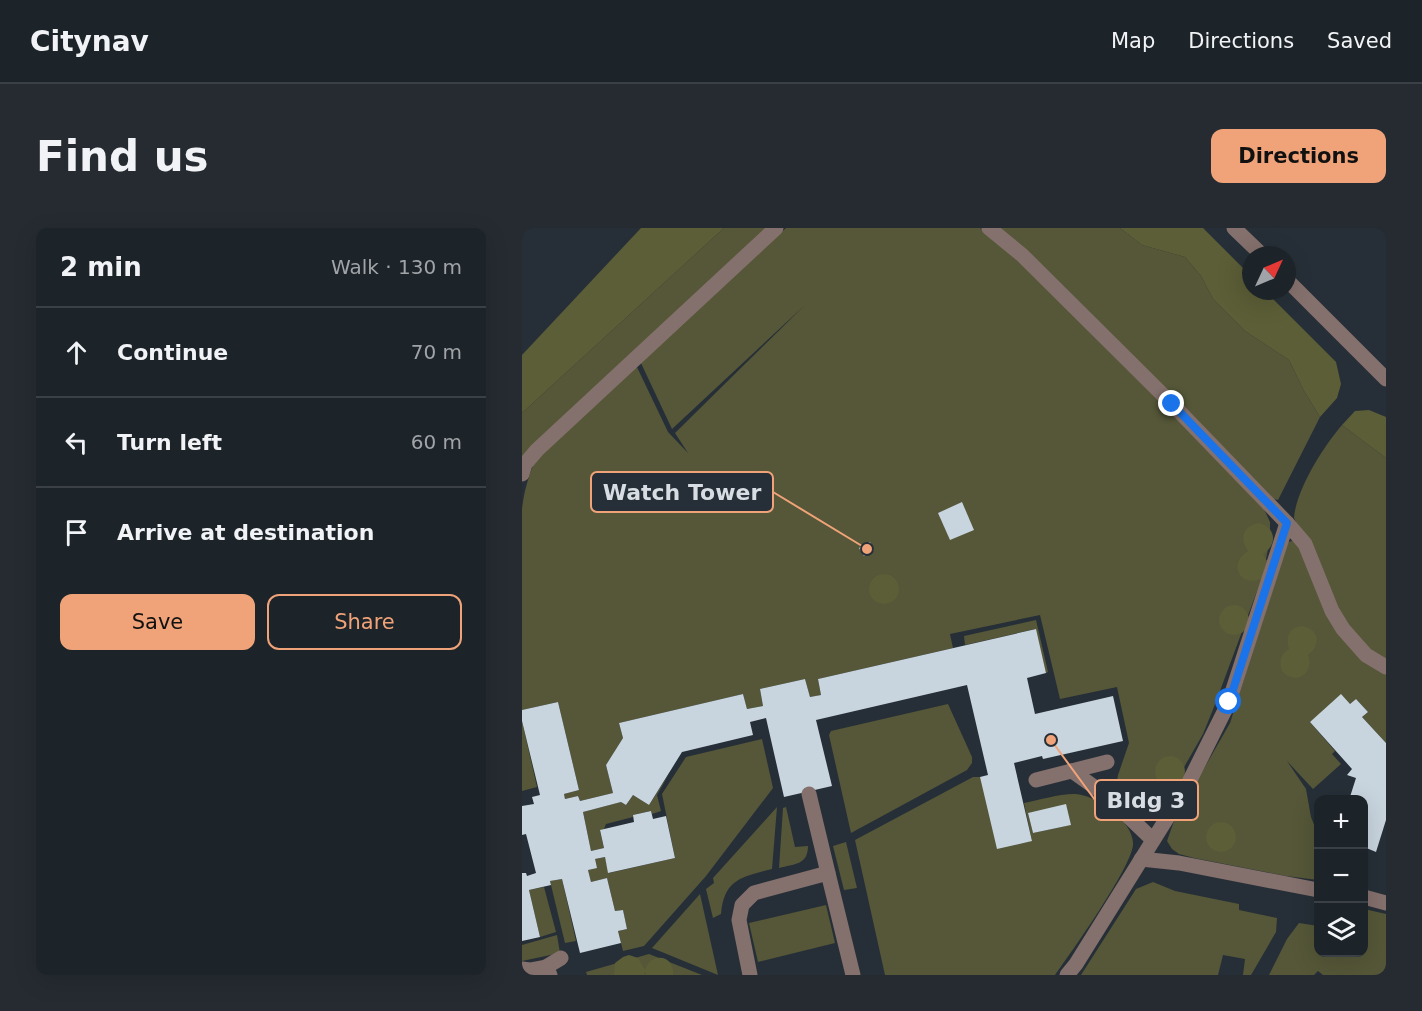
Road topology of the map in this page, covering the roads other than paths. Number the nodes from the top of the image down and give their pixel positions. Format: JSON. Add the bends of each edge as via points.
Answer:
{"nodes":[{"id":1,"x":776,"y":228,"type":"edge"},
{"id":2,"x":989,"y":228,"type":"edge"},
{"id":3,"x":1234,"y":228,"type":"edge"},
{"id":4,"x":1253,"y":246,"type":"edge"},
{"id":5,"x":1296,"y":289,"type":"edge"},
{"id":6,"x":1386,"y":379,"type":"edge"},
{"id":7,"x":522,"y":474,"type":"edge"},
{"id":8,"x":1287,"y":523,"type":"junction"},
{"id":9,"x":1386,"y":667,"type":"edge"},
{"id":10,"x":1107,"y":762,"type":"dead end"},
{"id":11,"x":1072,"y":771,"type":"junction"},
{"id":12,"x":1036,"y":780,"type":"dead end"},
{"id":13,"x":809,"y":794,"type":"dead end"},
{"id":14,"x":1153,"y":840,"type":"junction"},
{"id":15,"x":1141,"y":859,"type":"junction"},
{"id":16,"x":828,"y":873,"type":"junction"},
{"id":17,"x":1314,"y":889,"type":"edge"},
{"id":18,"x":1368,"y":898,"type":"edge"},
{"id":19,"x":1386,"y":903,"type":"edge"},
{"id":20,"x":561,"y":958,"type":"dead end"},
{"id":21,"x":522,"y":969,"type":"edge"},
{"id":22,"x":548,"y":971,"type":"edge"},
{"id":23,"x":750,"y":975,"type":"edge"},
{"id":24,"x":853,"y":975,"type":"edge"},
{"id":25,"x":1067,"y":975,"type":"edge"}],
"edges":[{"from":1,"to":7,"type":"street","via":[[537,450]]},
{"from":2,"to":8,"type":"street","via":[[1022,255]]},
{"from":3,"to":4,"type":"street"},
{"from":5,"to":6,"type":"street"},
{"from":8,"to":9,"type":"street","via":[[1305,544],[1343,629],[1366,655]]},
{"from":8,"to":14,"type":"street","via":[[1229,702],[1187,786]]},
{"from":10,"to":11,"type":"street"},
{"from":11,"to":12,"type":"street"},
{"from":11,"to":14,"type":"street","via":[[1107,796]]},
{"from":13,"to":16,"type":"street"},
{"from":14,"to":15,"type":"street"},
{"from":15,"to":17,"type":"street"},
{"from":15,"to":25,"type":"street"},
{"from":16,"to":23,"type":"street","via":[[754,893],[742,905],[739,920]]},
{"from":16,"to":24,"type":"street"},
{"from":18,"to":19,"type":"street"},
{"from":20,"to":22,"type":"street"},
{"from":21,"to":22,"type":"street"}]}
